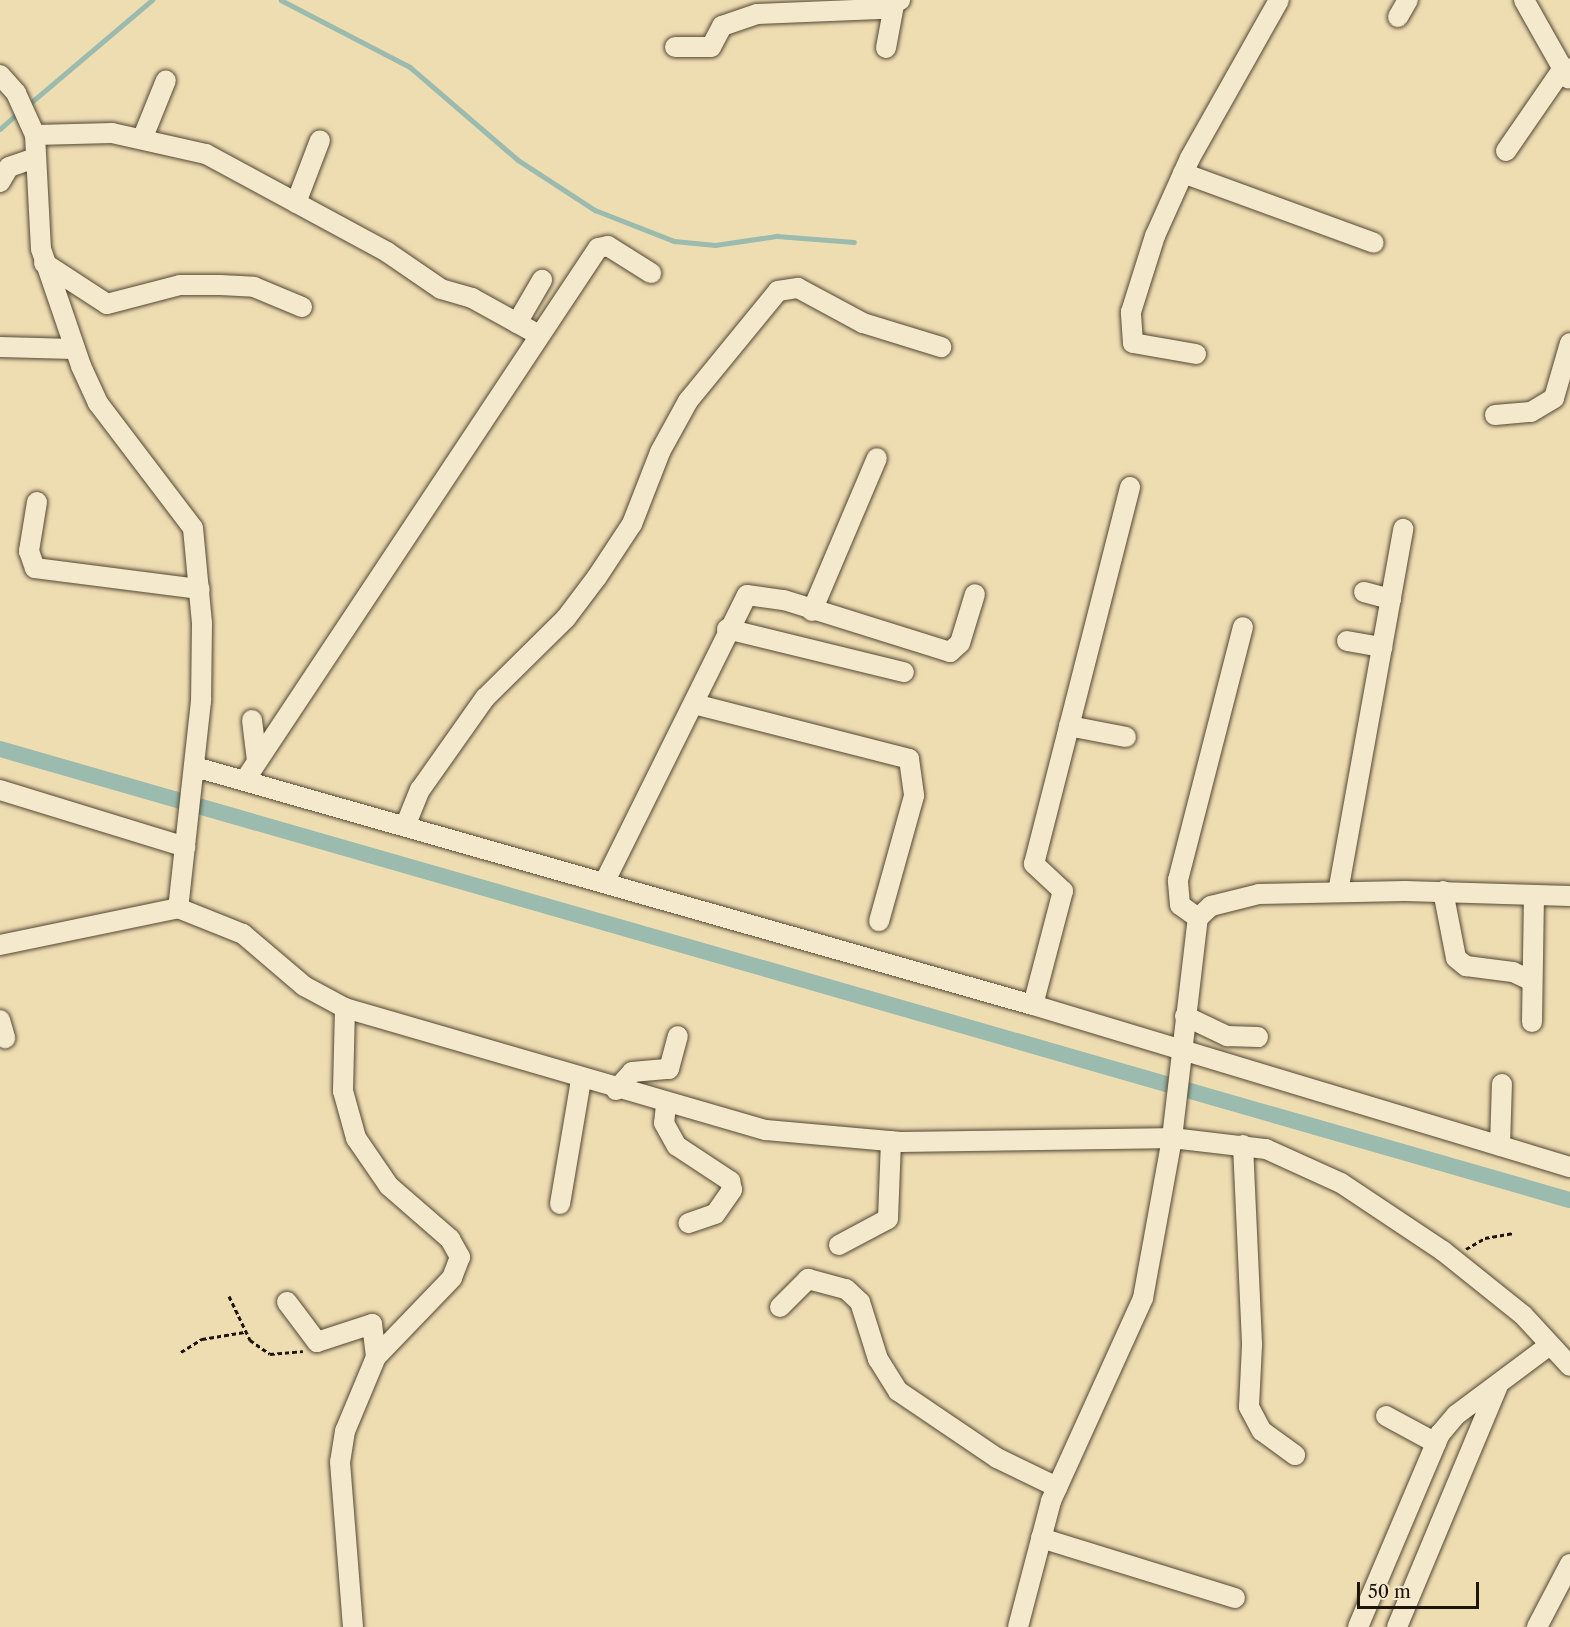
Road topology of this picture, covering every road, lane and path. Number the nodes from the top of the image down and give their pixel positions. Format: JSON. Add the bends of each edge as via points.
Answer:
{"nodes":[{"id":1,"x":1279,"y":0,"type":"edge"},
{"id":2,"x":1524,"y":0,"type":"edge"},
{"id":3,"x":897,"y":2,"type":"edge"},
{"id":4,"x":775,"y":5,"type":"edge"},
{"id":5,"x":675,"y":47,"type":"dead end"},
{"id":6,"x":886,"y":48,"type":"dead end"},
{"id":7,"x":1566,"y":65,"type":"edge"},
{"id":8,"x":0,"y":75,"type":"edge"},
{"id":9,"x":166,"y":80,"type":"dead end"},
{"id":10,"x":32,"y":126,"type":"junction"},
{"id":11,"x":143,"y":137,"type":"junction"},
{"id":12,"x":320,"y":140,"type":"dead end"},
{"id":13,"x":1506,"y":151,"type":"dead end"},
{"id":14,"x":35,"y":158,"type":"junction"},
{"id":15,"x":1183,"y":173,"type":"junction"},
{"id":16,"x":0,"y":182,"type":"edge"},
{"id":17,"x":296,"y":203,"type":"junction"},
{"id":18,"x":1374,"y":243,"type":"dead end"},
{"id":19,"x":44,"y":263,"type":"junction"},
{"id":20,"x":651,"y":273,"type":"dead end"},
{"id":21,"x":542,"y":280,"type":"dead end"},
{"id":22,"x":302,"y":307,"type":"dead end"},
{"id":23,"x":517,"y":322,"type":"junction"},
{"id":24,"x":539,"y":335,"type":"junction"},
{"id":25,"x":1570,"y":343,"type":"edge"},
{"id":26,"x":0,"y":347,"type":"edge"},
{"id":27,"x":941,"y":347,"type":"dead end"},
{"id":28,"x":74,"y":349,"type":"junction"},
{"id":29,"x":1196,"y":354,"type":"dead end"},
{"id":30,"x":1495,"y":415,"type":"dead end"},
{"id":31,"x":877,"y":458,"type":"dead end"},
{"id":32,"x":1130,"y":487,"type":"dead end"},
{"id":33,"x":37,"y":502,"type":"dead end"},
{"id":34,"x":1403,"y":529,"type":"dead end"},
{"id":35,"x":200,"y":589,"type":"junction"},
{"id":36,"x":1364,"y":592,"type":"dead end"},
{"id":37,"x":975,"y":594,"type":"dead end"},
{"id":38,"x":1391,"y":599,"type":"junction"},
{"id":39,"x":812,"y":610,"type":"junction"},
{"id":40,"x":1244,"y":627,"type":"dead end"},
{"id":41,"x":727,"y":629,"type":"junction"},
{"id":42,"x":1347,"y":641,"type":"dead end"},
{"id":43,"x":1382,"y":647,"type":"junction"},
{"id":44,"x":904,"y":672,"type":"dead end"},
{"id":45,"x":694,"y":704,"type":"junction"},
{"id":46,"x":252,"y":720,"type":"dead end"},
{"id":47,"x":1069,"y":726,"type":"junction"},
{"id":48,"x":1126,"y":737,"type":"dead end"},
{"id":49,"x":257,"y":761,"type":"junction"},
{"id":50,"x":195,"y":767,"type":"junction"},
{"id":51,"x":245,"y":780,"type":"junction"},
{"id":52,"x":0,"y":790,"type":"edge"},
{"id":53,"x":406,"y":824,"type":"junction"},
{"id":54,"x":186,"y":839,"type":"junction"},
{"id":55,"x":604,"y":881,"type":"junction"},
{"id":56,"x":1443,"y":891,"type":"junction"},
{"id":57,"x":1338,"y":892,"type":"junction"},
{"id":58,"x":1534,"y":895,"type":"junction"},
{"id":59,"x":1570,"y":896,"type":"edge"},
{"id":60,"x":178,"y":908,"type":"junction"},
{"id":61,"x":1198,"y":918,"type":"junction"},
{"id":62,"x":879,"y":921,"type":"dead end"},
{"id":63,"x":0,"y":945,"type":"edge"},
{"id":64,"x":1532,"y":981,"type":"junction"},
{"id":65,"x":1033,"y":1005,"type":"junction"},
{"id":66,"x":345,"y":1008,"type":"junction"},
{"id":67,"x":1185,"y":1017,"type":"junction"},
{"id":68,"x":1532,"y":1022,"type":"dead end"},
{"id":69,"x":678,"y":1036,"type":"dead end"},
{"id":70,"x":1258,"y":1037,"type":"dead end"},
{"id":71,"x":1182,"y":1050,"type":"junction"},
{"id":72,"x":581,"y":1080,"type":"junction"},
{"id":73,"x":1503,"y":1084,"type":"dead end"},
{"id":74,"x":616,"y":1090,"type":"junction"},
{"id":75,"x":666,"y":1105,"type":"junction"},
{"id":76,"x":1172,"y":1138,"type":"junction"},
{"id":77,"x":891,"y":1141,"type":"junction"},
{"id":78,"x":1243,"y":1145,"type":"junction"},
{"id":79,"x":1500,"y":1146,"type":"junction"},
{"id":80,"x":1570,"y":1167,"type":"edge"},
{"id":81,"x":560,"y":1204,"type":"dead end"},
{"id":82,"x":689,"y":1223,"type":"dead end"},
{"id":83,"x":1515,"y":1233,"type":"dead end"},
{"id":84,"x":839,"y":1245,"type":"dead end"},
{"id":85,"x":1454,"y":1259,"type":"junction"},
{"id":86,"x":229,"y":1296,"type":"dead end"},
{"id":87,"x":287,"y":1302,"type":"dead end"},
{"id":88,"x":780,"y":1307,"type":"dead end"},
{"id":89,"x":244,"y":1332,"type":"junction"},
{"id":90,"x":317,"y":1342,"type":"junction"},
{"id":91,"x":1550,"y":1345,"type":"junction"},
{"id":92,"x":181,"y":1352,"type":"dead end"},
{"id":93,"x":376,"y":1358,"type":"junction"},
{"id":94,"x":1570,"y":1366,"type":"edge"},
{"id":95,"x":1498,"y":1386,"type":"junction"},
{"id":96,"x":1386,"y":1416,"type":"dead end"},
{"id":97,"x":1436,"y":1443,"type":"junction"},
{"id":98,"x":1295,"y":1455,"type":"dead end"},
{"id":99,"x":1057,"y":1487,"type":"junction"},
{"id":100,"x":1041,"y":1538,"type":"junction"},
{"id":101,"x":1570,"y":1564,"type":"edge"},
{"id":102,"x":1235,"y":1598,"type":"dead end"},
{"id":103,"x":1362,"y":1626,"type":"edge"},
{"id":104,"x":353,"y":1627,"type":"edge"},
{"id":105,"x":1018,"y":1627,"type":"edge"},
{"id":106,"x":1397,"y":1627,"type":"edge"},
{"id":107,"x":1537,"y":1627,"type":"edge"}],
"edges":[{"from":1,"to":15,"type":"street"},
{"from":2,"to":7,"type":"street"},
{"from":3,"to":4,"type":"street"},
{"from":3,"to":6,"type":"street"},
{"from":4,"to":5,"type":"street","via":[[722,26],[711,47]]},
{"from":7,"to":13,"type":"street"},
{"from":8,"to":10,"type":"street","via":[[16,93]]},
{"from":9,"to":11,"type":"street"},
{"from":10,"to":11,"type":"street"},
{"from":10,"to":14,"type":"street"},
{"from":11,"to":17,"type":"street","via":[[206,154]]},
{"from":12,"to":17,"type":"street"},
{"from":14,"to":16,"type":"street","via":[[9,167]]},
{"from":14,"to":19,"type":"street"},
{"from":15,"to":18,"type":"street"},
{"from":15,"to":29,"type":"street","via":[[1155,236],[1129,336],[1140,347]]},
{"from":17,"to":23,"type":"street","via":[[441,288],[472,298]]},
{"from":19,"to":22,"type":"street","via":[[106,304],[180,285],[220,285],[254,287]]},
{"from":19,"to":28,"type":"street"},
{"from":20,"to":24,"type":"street","via":[[608,246],[597,248]]},
{"from":21,"to":23,"type":"street"},
{"from":23,"to":24,"type":"street"},
{"from":24,"to":49,"type":"street"},
{"from":25,"to":30,"type":"street","via":[[1554,398],[1531,412]]},
{"from":26,"to":28,"type":"street"},
{"from":27,"to":53,"type":"street","via":[[863,323],[798,288],[778,291],[688,401],[660,452],[632,524],[597,577],[566,618],[485,698],[420,790]]},
{"from":28,"to":35,"type":"street","via":[[98,403],[193,528]]},
{"from":31,"to":39,"type":"street"},
{"from":32,"to":47,"type":"street"},
{"from":33,"to":35,"type":"street","via":[[29,551],[35,568]]},
{"from":34,"to":38,"type":"street"},
{"from":35,"to":50,"type":"street"},
{"from":36,"to":38,"type":"street"},
{"from":37,"to":39,"type":"street","via":[[960,643],[950,652]]},
{"from":38,"to":43,"type":"street"},
{"from":39,"to":41,"type":"street","via":[[755,593],[739,602]]},
{"from":40,"to":61,"type":"street","via":[[1178,880],[1180,905]]},
{"from":41,"to":44,"type":"street"},
{"from":41,"to":45,"type":"street"},
{"from":42,"to":43,"type":"street"},
{"from":43,"to":57,"type":"street"},
{"from":45,"to":55,"type":"street"},
{"from":45,"to":62,"type":"street","via":[[909,759],[914,796]]},
{"from":46,"to":49,"type":"street"},
{"from":47,"to":48,"type":"street"},
{"from":47,"to":65,"type":"street","via":[[1034,864],[1063,891]]},
{"from":49,"to":51,"type":"street"},
{"from":50,"to":51,"type":"street"},
{"from":50,"to":54,"type":"street"},
{"from":51,"to":53,"type":"street"},
{"from":52,"to":54,"type":"street"},
{"from":53,"to":55,"type":"street"},
{"from":54,"to":60,"type":"street"},
{"from":55,"to":65,"type":"street"},
{"from":56,"to":57,"type":"street"},
{"from":56,"to":58,"type":"street"},
{"from":56,"to":64,"type":"street","via":[[1456,958],[1466,966],[1513,972]]},
{"from":57,"to":61,"type":"street","via":[[1258,894],[1211,906]]},
{"from":58,"to":59,"type":"street"},
{"from":58,"to":64,"type":"street"},
{"from":60,"to":63,"type":"street"},
{"from":60,"to":66,"type":"street","via":[[243,934],[304,986]]},
{"from":61,"to":67,"type":"street"},
{"from":64,"to":68,"type":"street"},
{"from":65,"to":71,"type":"street"},
{"from":66,"to":72,"type":"street"},
{"from":66,"to":93,"type":"street","via":[[343,1091],[356,1138],[389,1186],[450,1239],[460,1257],[452,1278]]},
{"from":67,"to":70,"type":"street","via":[[1227,1036]]},
{"from":67,"to":71,"type":"street"},
{"from":69,"to":74,"type":"street","via":[[669,1069],[632,1072]]},
{"from":71,"to":76,"type":"street"},
{"from":71,"to":79,"type":"street"},
{"from":72,"to":74,"type":"street"},
{"from":72,"to":81,"type":"street"},
{"from":73,"to":79,"type":"street"},
{"from":74,"to":75,"type":"street"},
{"from":75,"to":77,"type":"street","via":[[766,1130]]},
{"from":75,"to":82,"type":"street","via":[[664,1123],[677,1146],[730,1181],[732,1191],[715,1214]]},
{"from":76,"to":77,"type":"street"},
{"from":76,"to":78,"type":"street"},
{"from":76,"to":99,"type":"street","via":[[1136,1316]]},
{"from":77,"to":84,"type":"street","via":[[888,1219]]},
{"from":78,"to":85,"type":"street","via":[[1275,1152],[1341,1183]]},
{"from":78,"to":98,"type":"street","via":[[1251,1303],[1249,1407],[1262,1431]]},
{"from":79,"to":80,"type":"street"},
{"from":83,"to":85,"type":"path","via":[[1478,1241]]},
{"from":85,"to":91,"type":"street"},
{"from":86,"to":89,"type":"path"},
{"from":87,"to":90,"type":"street"},
{"from":88,"to":99,"type":"street","via":[[808,1280],[846,1289],[860,1302],[878,1359],[898,1391],[997,1458]]},
{"from":89,"to":90,"type":"path","via":[[270,1354],[287,1356]]},
{"from":89,"to":92,"type":"path","via":[[202,1339]]},
{"from":90,"to":93,"type":"street","via":[[372,1324]]},
{"from":91,"to":94,"type":"street"},
{"from":91,"to":95,"type":"street"},
{"from":93,"to":104,"type":"street","via":[[361,1382],[339,1462]]},
{"from":95,"to":97,"type":"street","via":[[1456,1415]]},
{"from":95,"to":106,"type":"street"},
{"from":96,"to":97,"type":"street"},
{"from":97,"to":103,"type":"street"},
{"from":99,"to":100,"type":"street"},
{"from":100,"to":102,"type":"street"},
{"from":100,"to":105,"type":"street"},
{"from":101,"to":107,"type":"street"}]}
